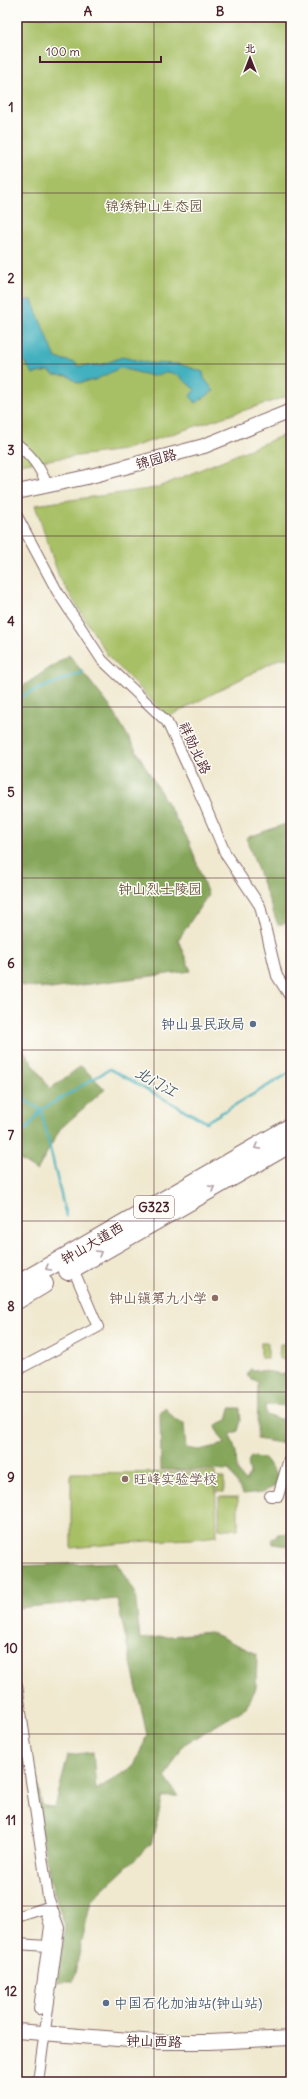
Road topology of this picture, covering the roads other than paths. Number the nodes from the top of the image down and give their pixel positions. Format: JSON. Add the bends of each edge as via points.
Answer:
{"nodes":[{"id":1,"x":291,"y":411,"type":"edge"},
{"id":2,"x":17,"y":444,"type":"edge"},
{"id":3,"x":47,"y":485,"type":"junction"},
{"id":4,"x":17,"y":492,"type":"edge"},
{"id":5,"x":17,"y":516,"type":"edge"},
{"id":6,"x":291,"y":998,"type":"edge"},
{"id":7,"x":291,"y":1128,"type":"edge"},
{"id":8,"x":291,"y":1143,"type":"edge"},
{"id":9,"x":70,"y":1262,"type":"junction"},
{"id":10,"x":17,"y":1285,"type":"edge"},
{"id":11,"x":17,"y":1300,"type":"edge"},
{"id":12,"x":17,"y":1370,"type":"edge"},
{"id":13,"x":291,"y":1459,"type":"edge"},
{"id":14,"x":270,"y":1496,"type":"dead end"},
{"id":15,"x":17,"y":1685,"type":"edge"},
{"id":16,"x":17,"y":1917,"type":"edge"},
{"id":17,"x":17,"y":1944,"type":"edge"},
{"id":18,"x":47,"y":1946,"type":"junction"},
{"id":19,"x":40,"y":2009,"type":"dead end"},
{"id":20,"x":17,"y":2032,"type":"edge"},
{"id":21,"x":291,"y":2038,"type":"edge"},
{"id":22,"x":42,"y":2039,"type":"junction"},
{"id":23,"x":17,"y":2041,"type":"edge"},
{"id":24,"x":291,"y":2047,"type":"edge"},
{"id":25,"x":38,"y":2082,"type":"edge"}],
"edges":[{"from":1,"to":3,"type":"main road","name":"锦园路","via":[[204,446]]},
{"from":2,"to":3,"type":"street","via":[[30,454],[40,468]]},
{"from":3,"to":4,"type":"main road","name":"锦园路"},
{"from":5,"to":6,"type":"street","name":"祥勋北路","via":[[58,591],[102,660],[166,722],[226,855],[260,906],[277,976]]},
{"from":7,"to":9,"type":"highway","name":"钟山大道西","number":"G323","one_way":true},
{"from":9,"to":8,"type":"highway","name":"钟山大道西","number":"G323","one_way":true},
{"from":9,"to":10,"type":"highway","name":"钟山大道西","number":"G323","one_way":true},
{"from":9,"to":11,"type":"highway","name":"钟山大道西","number":"G323"},
{"from":9,"to":12,"type":"street","via":[[98,1327]]},
{"from":13,"to":14,"type":"street","via":[[278,1496]]},
{"from":15,"to":22,"type":"street","via":[[48,1897],[59,1928]]},
{"from":16,"to":18,"type":"street","via":[[45,1908],[50,1926]]},
{"from":17,"to":18,"type":"street"},
{"from":18,"to":19,"type":"street"},
{"from":20,"to":22,"type":"main road","name":"钟山西路"},
{"from":21,"to":22,"type":"main road","name":"钟山西路","via":[[209,2042]]},
{"from":22,"to":23,"type":"main road","name":"钟山西路"},
{"from":22,"to":24,"type":"main road","name":"钟山西路","via":[[162,2051],[209,2052]]},
{"from":22,"to":25,"type":"street"}]}
